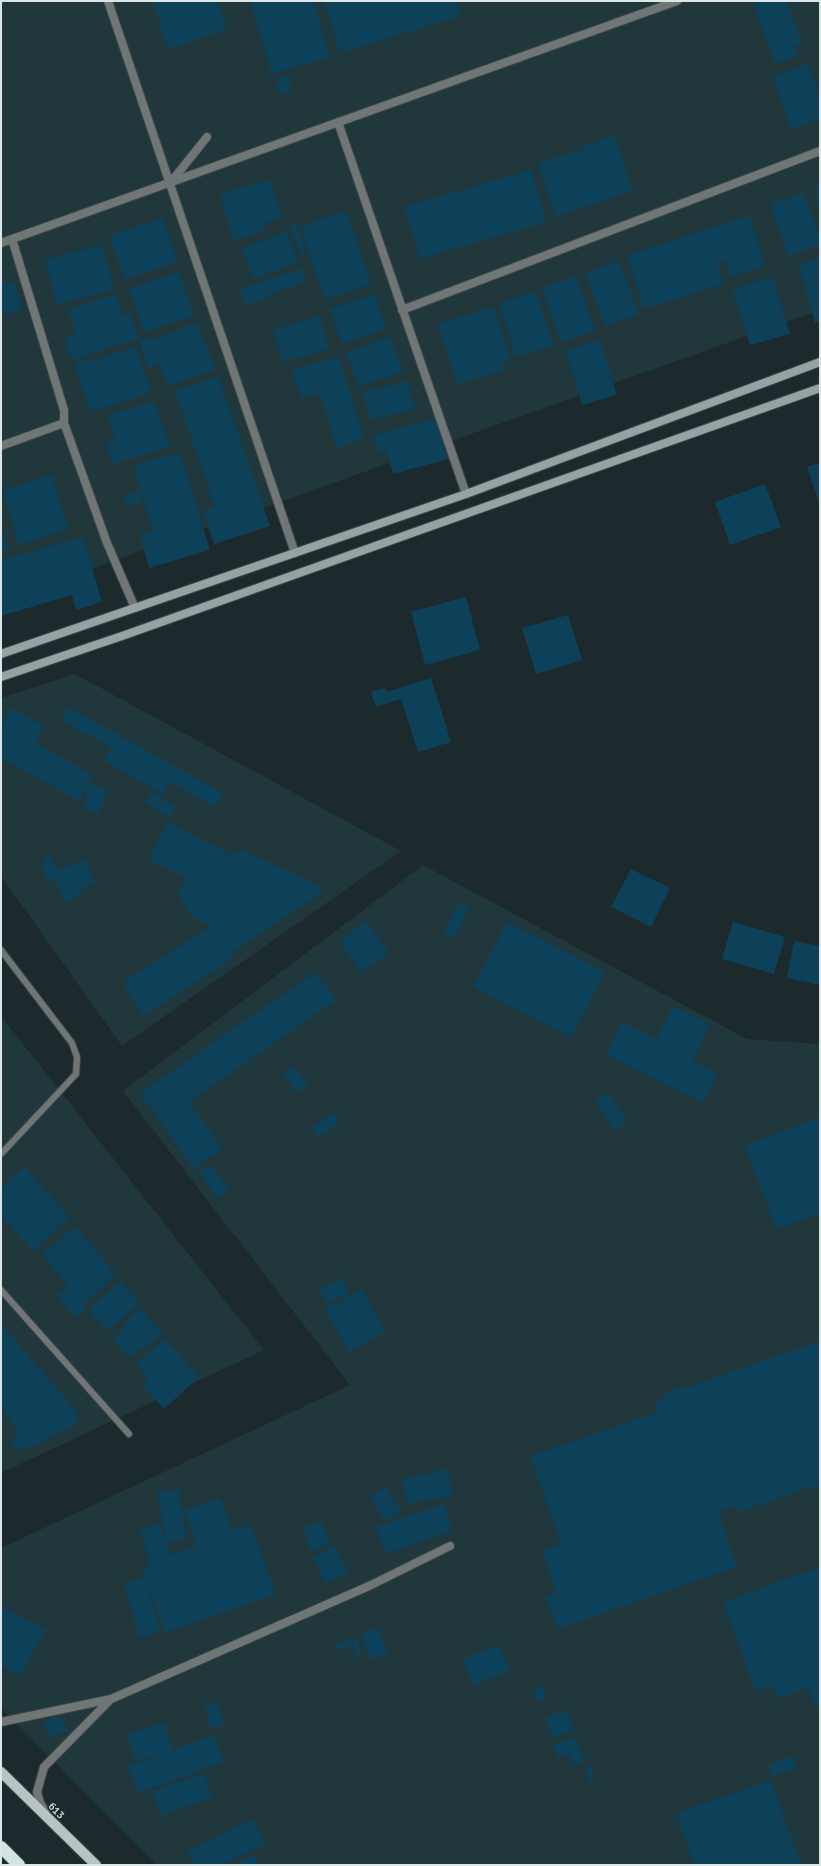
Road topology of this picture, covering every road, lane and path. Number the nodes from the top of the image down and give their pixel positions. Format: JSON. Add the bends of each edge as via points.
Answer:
{"nodes":[{"id":1,"x":108,"y":1,"type":"edge"},
{"id":2,"x":677,"y":1,"type":"edge"},
{"id":3,"x":338,"y":122,"type":"junction"},
{"id":4,"x":207,"y":137,"type":"dead end"},
{"id":5,"x":820,"y":150,"type":"edge"},
{"id":6,"x":170,"y":182,"type":"junction"},
{"id":7,"x":12,"y":239,"type":"junction"},
{"id":8,"x":1,"y":243,"type":"edge"},
{"id":9,"x":402,"y":310,"type":"junction"},
{"id":10,"x":820,"y":362,"type":"edge"},
{"id":11,"x":820,"y":388,"type":"edge"},
{"id":12,"x":64,"y":423,"type":"junction"},
{"id":13,"x":1,"y":446,"type":"edge"},
{"id":14,"x":466,"y":494,"type":"junction"},
{"id":15,"x":295,"y":553,"type":"junction"},
{"id":16,"x":135,"y":608,"type":"junction"},
{"id":17,"x":1,"y":654,"type":"edge"},
{"id":18,"x":1,"y":677,"type":"edge"},
{"id":19,"x":1,"y":950,"type":"edge"},
{"id":20,"x":1,"y":1154,"type":"edge"},
{"id":21,"x":1,"y":1290,"type":"edge"},
{"id":22,"x":129,"y":1434,"type":"dead end"},
{"id":23,"x":450,"y":1546,"type":"dead end"},
{"id":24,"x":111,"y":1699,"type":"junction"},
{"id":25,"x":1,"y":1722,"type":"edge"},
{"id":26,"x":1,"y":1772,"type":"edge"},
{"id":27,"x":53,"y":1824,"type":"junction"},
{"id":28,"x":1,"y":1847,"type":"edge"},
{"id":29,"x":19,"y":1865,"type":"edge"},
{"id":30,"x":96,"y":1865,"type":"edge"}],
"edges":[{"from":1,"to":6,"type":"street"},
{"from":2,"to":3,"type":"street"},
{"from":3,"to":6,"type":"street"},
{"from":3,"to":9,"type":"street"},
{"from":4,"to":6,"type":"street"},
{"from":5,"to":9,"type":"street"},
{"from":6,"to":7,"type":"street"},
{"from":6,"to":15,"type":"street"},
{"from":7,"to":8,"type":"street"},
{"from":7,"to":12,"type":"street","via":[[64,410]]},
{"from":9,"to":14,"type":"street"},
{"from":10,"to":14,"type":"street"},
{"from":11,"to":18,"type":"street"},
{"from":12,"to":13,"type":"street"},
{"from":12,"to":16,"type":"street","via":[[107,543]]},
{"from":14,"to":15,"type":"street"},
{"from":15,"to":16,"type":"street"},
{"from":16,"to":17,"type":"street"},
{"from":19,"to":20,"type":"lane","via":[[72,1043],[77,1058],[76,1074]]},
{"from":21,"to":22,"type":"lane"},
{"from":23,"to":24,"type":"street","via":[[369,1586]]},
{"from":24,"to":25,"type":"street"},
{"from":24,"to":27,"type":"street","via":[[44,1767],[36,1792]]},
{"from":26,"to":27,"type":"main road","name":"613"},
{"from":27,"to":30,"type":"main road","name":"613"},
{"from":28,"to":29,"type":"highway"}]}
